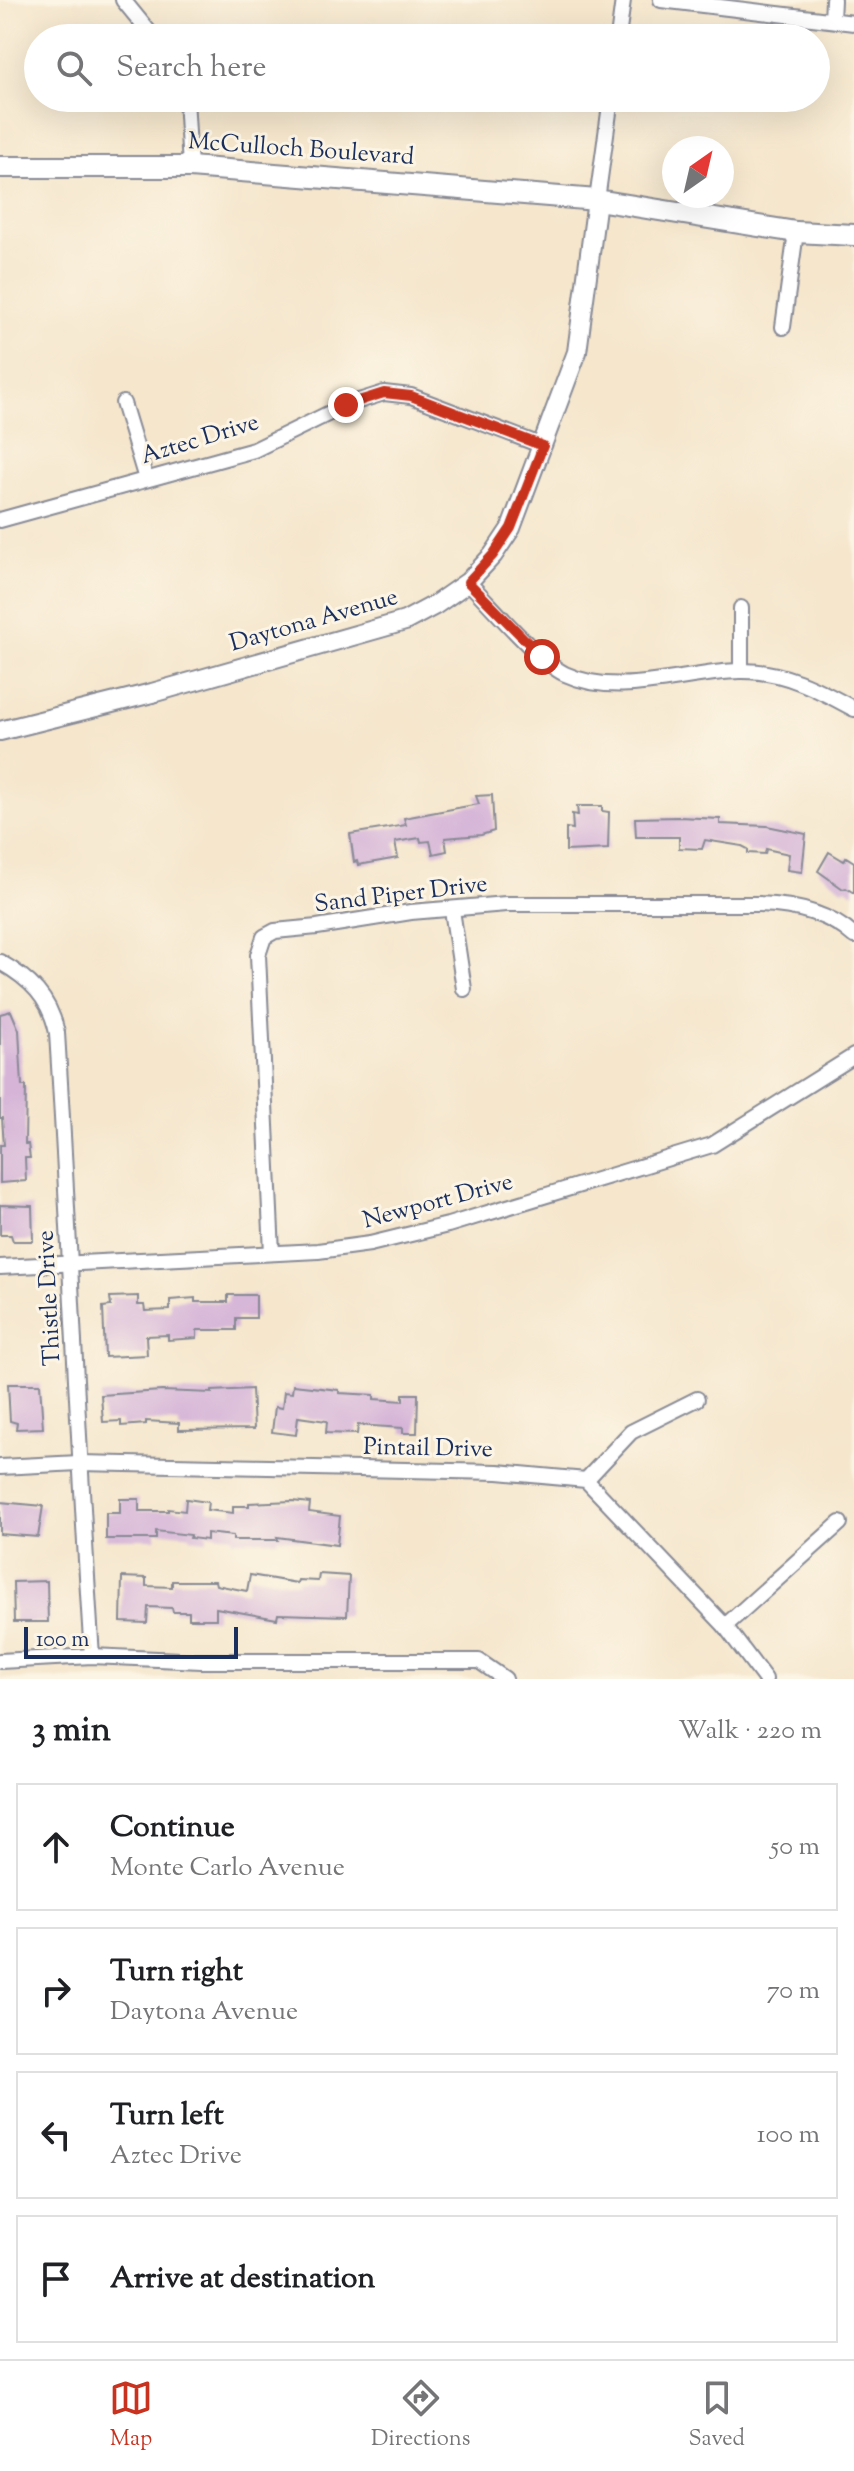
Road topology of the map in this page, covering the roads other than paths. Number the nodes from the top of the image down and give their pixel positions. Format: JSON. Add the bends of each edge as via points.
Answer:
{"nodes":[{"id":1,"x":123,"y":0,"type":"edge"},
{"id":2,"x":623,"y":0,"type":"edge"},
{"id":3,"x":661,"y":0,"type":"edge"},
{"id":4,"x":833,"y":0,"type":"edge"},
{"id":5,"x":832,"y":20,"type":"junction"},
{"id":6,"x":854,"y":23,"type":"edge"},
{"id":7,"x":143,"y":24,"type":"edge"},
{"id":8,"x":620,"y":24,"type":"edge"},
{"id":9,"x":187,"y":112,"type":"edge"},
{"id":10,"x":609,"y":112,"type":"edge"},
{"id":11,"x":0,"y":167,"type":"edge"},
{"id":12,"x":190,"y":167,"type":"junction"},
{"id":13,"x":597,"y":200,"type":"junction"},
{"id":14,"x":796,"y":232,"type":"junction"},
{"id":15,"x":854,"y":235,"type":"edge"},
{"id":16,"x":783,"y":327,"type":"dead end"},
{"id":17,"x":123,"y":403,"type":"dead end"},
{"id":18,"x":543,"y":446,"type":"junction"},
{"id":19,"x":146,"y":479,"type":"junction"},
{"id":20,"x":0,"y":520,"type":"edge"},
{"id":21,"x":468,"y":582,"type":"junction"},
{"id":22,"x":741,"y":608,"type":"dead end"},
{"id":23,"x":741,"y":671,"type":"junction"},
{"id":24,"x":854,"y":709,"type":"edge"},
{"id":25,"x":0,"y":731,"type":"edge"},
{"id":26,"x":452,"y":910,"type":"junction"},
{"id":27,"x":854,"y":936,"type":"edge"},
{"id":28,"x":0,"y":962,"type":"edge"},
{"id":29,"x":464,"y":989,"type":"dead end"},
{"id":30,"x":854,"y":1056,"type":"edge"},
{"id":31,"x":272,"y":1253,"type":"junction"},
{"id":32,"x":72,"y":1262,"type":"junction"},
{"id":33,"x":0,"y":1267,"type":"edge"},
{"id":34,"x":697,"y":1399,"type":"dead end"},
{"id":35,"x":79,"y":1463,"type":"junction"},
{"id":36,"x":0,"y":1467,"type":"edge"},
{"id":37,"x":586,"y":1480,"type":"junction"},
{"id":38,"x":840,"y":1523,"type":"dead end"},
{"id":39,"x":725,"y":1626,"type":"junction"},
{"id":40,"x":92,"y":1656,"type":"junction"},
{"id":41,"x":0,"y":1661,"type":"edge"},
{"id":42,"x":505,"y":1679,"type":"edge"},
{"id":43,"x":765,"y":1679,"type":"edge"}],
"edges":[{"from":1,"to":7,"type":"street"},
{"from":2,"to":8,"type":"street"},
{"from":3,"to":5,"type":"street"},
{"from":4,"to":5,"type":"street"},
{"from":5,"to":6,"type":"street"},
{"from":9,"to":12,"type":"street"},
{"from":10,"to":13,"type":"street"},
{"from":11,"to":12,"type":"main road","name":"McCulloch Boulevard"},
{"from":12,"to":13,"type":"main road","name":"McCulloch Boulevard"},
{"from":13,"to":14,"type":"main road","name":"McCulloch Boulevard"},
{"from":13,"to":18,"type":"street","name":"Daytona Avenue","via":[[577,352]]},
{"from":14,"to":15,"type":"main road","name":"McCulloch Boulevard"},
{"from":14,"to":16,"type":"street"},
{"from":17,"to":19,"type":"street"},
{"from":18,"to":19,"type":"street","name":"Aztec Drive","via":[[411,396],[384,393],[346,405],[254,450]]},
{"from":18,"to":21,"type":"street","name":"Daytona Avenue","via":[[511,528]]},
{"from":19,"to":20,"type":"street","name":"Aztec Drive"},
{"from":21,"to":23,"type":"street","via":[[542,657],[564,673],[590,682],[623,684]]},
{"from":21,"to":25,"type":"street","name":"Daytona Avenue","via":[[405,621]]},
{"from":22,"to":23,"type":"street"},
{"from":23,"to":24,"type":"street","via":[[806,683]]},
{"from":26,"to":27,"type":"street","name":"Sand Piper Drive","via":[[506,904],[783,905],[836,922]]},
{"from":26,"to":29,"type":"street"},
{"from":26,"to":31,"type":"street","name":"Sand Piper Drive","via":[[275,931],[264,937],[258,955]]},
{"from":28,"to":32,"type":"street","name":"Thistle Drive","via":[[38,990],[54,1018]]},
{"from":30,"to":31,"type":"street","name":"Newport Drive","via":[[728,1136],[687,1154],[370,1244]]},
{"from":31,"to":32,"type":"street","name":"Newport Drive"},
{"from":32,"to":33,"type":"street","name":"Newport Drive"},
{"from":32,"to":35,"type":"street","name":"Thistle Drive"},
{"from":34,"to":37,"type":"street","via":[[631,1432]]},
{"from":35,"to":36,"type":"street","name":"Pintail Drive"},
{"from":35,"to":37,"type":"street","name":"Pintail Drive","via":[[498,1472]]},
{"from":35,"to":40,"type":"street","name":"Thistle Drive"},
{"from":37,"to":39,"type":"street"},
{"from":38,"to":39,"type":"street"},
{"from":39,"to":43,"type":"street"},
{"from":40,"to":41,"type":"street"},
{"from":40,"to":42,"type":"street","via":[[479,1661]]}]}
